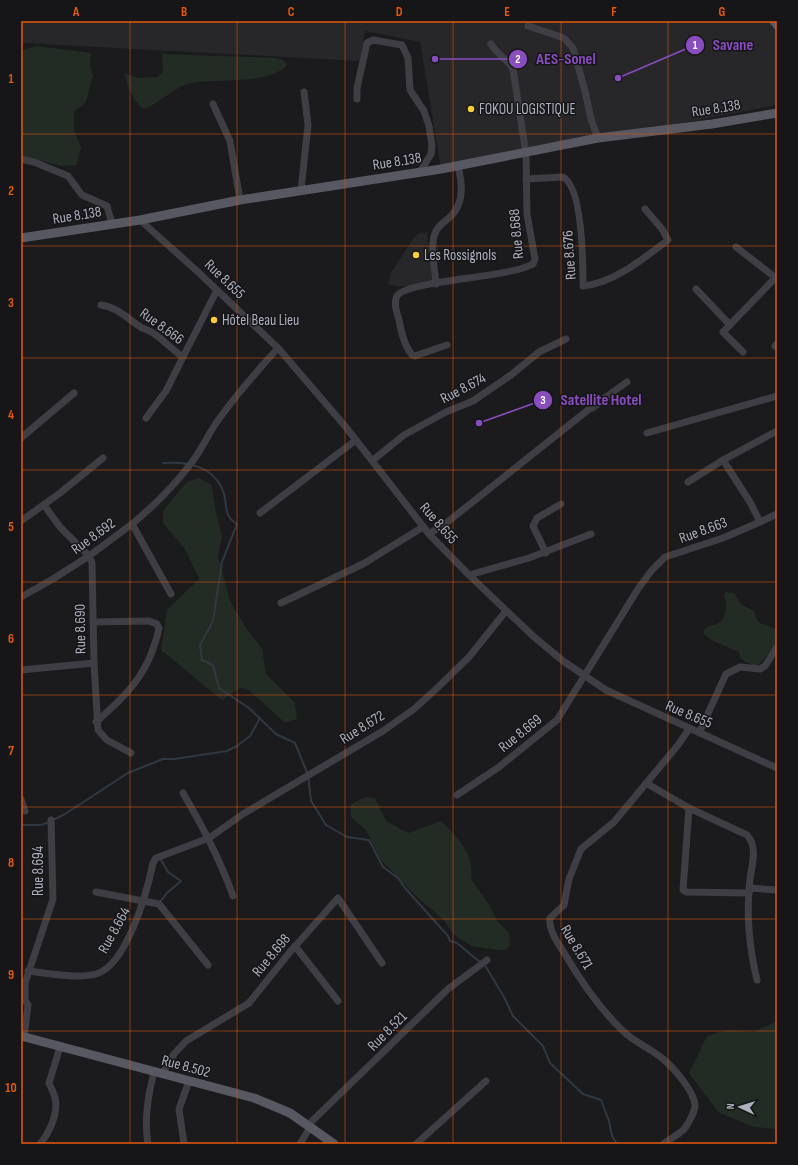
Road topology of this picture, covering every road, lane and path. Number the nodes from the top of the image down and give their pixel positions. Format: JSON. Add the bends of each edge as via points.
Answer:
{"nodes":[{"id":1,"x":774,"y":21,"type":"edge"},
{"id":2,"x":777,"y":25,"type":"edge"},
{"id":3,"x":528,"y":26,"type":"dead end"},
{"id":4,"x":491,"y":44,"type":"dead end"},
{"id":5,"x":304,"y":92,"type":"dead end"},
{"id":6,"x":357,"y":98,"type":"dead end"},
{"id":7,"x":213,"y":104,"type":"dead end"},
{"id":8,"x":777,"y":112,"type":"edge"},
{"id":9,"x":598,"y":138,"type":"junction"},
{"id":10,"x":526,"y":154,"type":"junction"},
{"id":11,"x":21,"y":159,"type":"edge"},
{"id":12,"x":458,"y":166,"type":"junction"},
{"id":13,"x":420,"y":172,"type":"junction"},
{"id":14,"x":526,"y":179,"type":"junction"},
{"id":15,"x":302,"y":190,"type":"junction"},
{"id":16,"x":240,"y":200,"type":"junction"},
{"id":17,"x":645,"y":209,"type":"dead end"},
{"id":18,"x":140,"y":220,"type":"junction"},
{"id":19,"x":112,"y":224,"type":"junction"},
{"id":20,"x":21,"y":238,"type":"edge"},
{"id":21,"x":736,"y":247,"type":"dead end"},
{"id":22,"x":776,"y":277,"type":"edge"},
{"id":23,"x":436,"y":284,"type":"junction"},
{"id":24,"x":696,"y":289,"type":"dead end"},
{"id":25,"x":217,"y":290,"type":"junction"},
{"id":26,"x":101,"y":305,"type":"dead end"},
{"id":27,"x":730,"y":325,"type":"junction"},
{"id":28,"x":566,"y":338,"type":"dead end"},
{"id":29,"x":447,"y":345,"type":"dead end"},
{"id":30,"x":278,"y":348,"type":"junction"},
{"id":31,"x":742,"y":352,"type":"dead end"},
{"id":32,"x":183,"y":357,"type":"junction"},
{"id":33,"x":628,"y":382,"type":"dead end"},
{"id":34,"x":74,"y":393,"type":"dead end"},
{"id":35,"x":777,"y":396,"type":"edge"},
{"id":36,"x":146,"y":418,"type":"dead end"},
{"id":37,"x":777,"y":431,"type":"edge"},
{"id":38,"x":647,"y":433,"type":"dead end"},
{"id":39,"x":21,"y":438,"type":"edge"},
{"id":40,"x":356,"y":440,"type":"junction"},
{"id":41,"x":103,"y":458,"type":"dead end"},
{"id":42,"x":372,"y":460,"type":"junction"},
{"id":43,"x":723,"y":460,"type":"junction"},
{"id":44,"x":688,"y":482,"type":"dead end"},
{"id":45,"x":561,"y":504,"type":"dead end"},
{"id":46,"x":44,"y":505,"type":"junction"},
{"id":47,"x":260,"y":513,"type":"dead end"},
{"id":48,"x":777,"y":514,"type":"edge"},
{"id":49,"x":21,"y":521,"type":"edge"},
{"id":50,"x":760,"y":522,"type":"junction"},
{"id":51,"x":132,"y":524,"type":"junction"},
{"id":52,"x":423,"y":527,"type":"junction"},
{"id":53,"x":429,"y":534,"type":"junction"},
{"id":54,"x":591,"y":534,"type":"dead end"},
{"id":55,"x":546,"y":552,"type":"junction"},
{"id":56,"x":89,"y":556,"type":"junction"},
{"id":57,"x":469,"y":575,"type":"junction"},
{"id":58,"x":171,"y":594,"type":"dead end"},
{"id":59,"x":21,"y":597,"type":"edge"},
{"id":60,"x":281,"y":603,"type":"dead end"},
{"id":61,"x":506,"y":611,"type":"junction"},
{"id":62,"x":93,"y":622,"type":"junction"},
{"id":63,"x":777,"y":647,"type":"edge"},
{"id":64,"x":94,"y":663,"type":"junction"},
{"id":65,"x":21,"y":670,"type":"edge"},
{"id":66,"x":585,"y":677,"type":"junction"},
{"id":67,"x":96,"y":722,"type":"junction"},
{"id":68,"x":689,"y":729,"type":"junction"},
{"id":69,"x":699,"y":733,"type":"junction"},
{"id":70,"x":131,"y":753,"type":"dead end"},
{"id":71,"x":777,"y":768,"type":"edge"},
{"id":72,"x":646,"y":783,"type":"junction"},
{"id":73,"x":183,"y":793,"type":"dead end"},
{"id":74,"x":456,"y":795,"type":"dead end"},
{"id":75,"x":21,"y":800,"type":"edge"},
{"id":76,"x":689,"y":808,"type":"junction"},
{"id":77,"x":25,"y":812,"type":"dead end"},
{"id":78,"x":51,"y":820,"type":"dead end"},
{"id":79,"x":209,"y":838,"type":"junction"},
{"id":80,"x":777,"y":890,"type":"edge"},
{"id":81,"x":749,"y":891,"type":"junction"},
{"id":82,"x":96,"y":892,"type":"dead end"},
{"id":83,"x":233,"y":896,"type":"dead end"},
{"id":84,"x":144,"y":901,"type":"junction"},
{"id":85,"x":295,"y":946,"type":"junction"},
{"id":86,"x":487,"y":960,"type":"dead end"},
{"id":87,"x":382,"y":963,"type":"dead end"},
{"id":88,"x":208,"y":965,"type":"dead end"},
{"id":89,"x":28,"y":971,"type":"junction"},
{"id":90,"x":756,"y":980,"type":"dead end"},
{"id":91,"x":338,"y":1001,"type":"dead end"},
{"id":92,"x":23,"y":1037,"type":"edge"},
{"id":93,"x":60,"y":1047,"type":"junction"},
{"id":94,"x":158,"y":1073,"type":"junction"},
{"id":95,"x":189,"y":1081,"type":"junction"},
{"id":96,"x":486,"y":1081,"type":"dead end"},
{"id":97,"x":310,"y":1126,"type":"junction"},
{"id":98,"x":40,"y":1144,"type":"edge"},
{"id":99,"x":148,"y":1144,"type":"edge"},
{"id":100,"x":184,"y":1144,"type":"edge"},
{"id":101,"x":300,"y":1144,"type":"edge"},
{"id":102,"x":334,"y":1144,"type":"edge"},
{"id":103,"x":416,"y":1144,"type":"edge"},
{"id":104,"x":663,"y":1144,"type":"edge"}],
"edges":[{"from":1,"to":2,"type":"main road"},
{"from":3,"to":9,"type":"street","via":[[564,38],[573,48]]},
{"from":4,"to":10,"type":"street","name":"Rue 8.688","via":[[513,69]]},
{"from":5,"to":15,"type":"street","via":[[308,125]]},
{"from":6,"to":13,"type":"street","via":[[367,43],[373,40],[402,45],[408,58],[410,90],[424,111],[432,146],[431,154]]},
{"from":7,"to":16,"type":"street","via":[[230,141]]},
{"from":8,"to":9,"type":"main road","name":"Rue 8.138","via":[[712,124]]},
{"from":9,"to":10,"type":"main road","name":"Rue 8.138"},
{"from":10,"to":12,"type":"main road","name":"Rue 8.138"},
{"from":10,"to":14,"type":"street","name":"Rue 8.688"},
{"from":11,"to":19,"type":"street","via":[[68,176],[82,195],[107,206]]},
{"from":12,"to":13,"type":"main road","name":"Rue 8.138"},
{"from":12,"to":23,"type":"street","via":[[461,198],[452,216],[436,231],[434,240]]},
{"from":13,"to":15,"type":"main road","name":"Rue 8.138"},
{"from":14,"to":17,"type":"street","name":"Rue 8.676","via":[[563,177],[570,184],[575,198],[584,257],[583,286],[597,285],[668,240]]},
{"from":14,"to":23,"type":"street","name":"Rue 8.688","via":[[527,214],[534,264],[502,273]]},
{"from":15,"to":16,"type":"main road","name":"Rue 8.138"},
{"from":16,"to":18,"type":"main road","name":"Rue 8.138"},
{"from":18,"to":19,"type":"main road","name":"Rue 8.138"},
{"from":18,"to":25,"type":"street","name":"Rue 8.655"},
{"from":19,"to":20,"type":"main road","name":"Rue 8.138"},
{"from":21,"to":22,"type":"street"},
{"from":22,"to":27,"type":"street"},
{"from":23,"to":29,"type":"street","name":"Rue 8.688","via":[[401,292],[397,297],[396,306],[400,326],[412,355]]},
{"from":24,"to":27,"type":"street"},
{"from":25,"to":30,"type":"street","name":"Rue 8.655"},
{"from":25,"to":32,"type":"street","name":"Rue 8.666"},
{"from":26,"to":32,"type":"street","name":"Rue 8.666","via":[[122,313]]},
{"from":27,"to":31,"type":"street","via":[[723,332]]},
{"from":28,"to":42,"type":"street","name":"Rue 8.674","via":[[539,352],[473,401],[446,412],[404,435]]},
{"from":30,"to":40,"type":"street","name":"Rue 8.655"},
{"from":30,"to":51,"type":"street","via":[[240,391],[173,485]]},
{"from":32,"to":36,"type":"street","via":[[166,391]]},
{"from":33,"to":53,"type":"street","via":[[593,406]]},
{"from":34,"to":39,"type":"street"},
{"from":35,"to":38,"type":"street"},
{"from":37,"to":43,"type":"street"},
{"from":40,"to":42,"type":"street","name":"Rue 8.655"},
{"from":40,"to":47,"type":"street"},
{"from":41,"to":46,"type":"street"},
{"from":42,"to":52,"type":"street","name":"Rue 8.655"},
{"from":43,"to":44,"type":"street"},
{"from":43,"to":50,"type":"street"},
{"from":45,"to":55,"type":"street","via":[[537,518],[533,526]]},
{"from":46,"to":49,"type":"street"},
{"from":46,"to":56,"type":"street","via":[[60,527]]},
{"from":48,"to":50,"type":"street","name":"Rue 8.663"},
{"from":50,"to":66,"type":"street","name":"Rue 8.663","via":[[723,538],[665,557],[638,590]]},
{"from":51,"to":56,"type":"street","name":"Rue 8.692"},
{"from":51,"to":58,"type":"street","name":"Rue 8.692"},
{"from":52,"to":53,"type":"street","name":"Rue 8.655"},
{"from":52,"to":60,"type":"street","via":[[363,564]]},
{"from":53,"to":57,"type":"street","name":"Rue 8.655"},
{"from":54,"to":55,"type":"street"},
{"from":55,"to":57,"type":"street"},
{"from":56,"to":59,"type":"street","name":"Rue 8.692"},
{"from":56,"to":62,"type":"street","name":"Rue 8.690","via":[[93,570]]},
{"from":57,"to":61,"type":"street","name":"Rue 8.655"},
{"from":61,"to":66,"type":"street","name":"Rue 8.655"},
{"from":61,"to":79,"type":"street","name":"Rue 8.672","via":[[469,657],[414,709],[359,747],[330,760]]},
{"from":62,"to":64,"type":"street","name":"Rue 8.690"},
{"from":62,"to":67,"type":"street","via":[[149,621],[158,624],[151,655],[144,671],[120,701]]},
{"from":63,"to":69,"type":"street","via":[[765,666],[760,669],[740,667],[726,674]]},
{"from":64,"to":65,"type":"street"},
{"from":64,"to":67,"type":"street","name":"Rue 8.690"},
{"from":66,"to":68,"type":"street","name":"Rue 8.655","via":[[606,690]]},
{"from":66,"to":74,"type":"street","name":"Rue 8.669","via":[[557,720],[499,767]]},
{"from":67,"to":70,"type":"street","name":"Rue 8.690","via":[[98,730],[107,740]]},
{"from":68,"to":69,"type":"street","name":"Rue 8.655"},
{"from":68,"to":72,"type":"street","name":"Rue 8.671"},
{"from":69,"to":71,"type":"street","name":"Rue 8.655"},
{"from":72,"to":76,"type":"street"},
{"from":72,"to":104,"type":"street","name":"Rue 8.671","via":[[614,822],[581,849],[569,879],[564,905],[550,918],[549,923],[551,931],[597,1003],[623,1032],[671,1066],[688,1090],[695,1105],[692,1116],[684,1129]]},
{"from":73,"to":79,"type":"street"},
{"from":75,"to":77,"type":"street"},
{"from":76,"to":81,"type":"street","via":[[747,835],[752,840],[754,850]]},
{"from":76,"to":81,"type":"street","via":[[683,890]]},
{"from":78,"to":89,"type":"street","name":"Rue 8.694","via":[[53,899]]},
{"from":79,"to":83,"type":"street"},
{"from":79,"to":84,"type":"street","name":"Rue 8.664","via":[[156,858]]},
{"from":80,"to":81,"type":"street"},
{"from":81,"to":90,"type":"street","via":[[751,953]]},
{"from":82,"to":84,"type":"street"},
{"from":84,"to":88,"type":"street","via":[[159,904]]},
{"from":84,"to":89,"type":"street","name":"Rue 8.664","via":[[131,932],[108,968],[94,974]]},
{"from":85,"to":87,"type":"street","name":"Rue 8.698","via":[[338,898]]},
{"from":85,"to":91,"type":"street"},
{"from":85,"to":94,"type":"street","name":"Rue 8.698","via":[[249,1003],[186,1041]]},
{"from":86,"to":97,"type":"street","name":"Rue 8.521","via":[[448,989]]},
{"from":89,"to":92,"type":"street","name":"Rue 8.694","via":[[25,983],[25,1000],[28,1005]]},
{"from":92,"to":93,"type":"main road","name":"Rue 8.502"},
{"from":93,"to":94,"type":"main road","name":"Rue 8.502"},
{"from":93,"to":98,"type":"street","via":[[49,1083],[56,1100],[54,1114],[49,1133]]},
{"from":94,"to":95,"type":"main road","name":"Rue 8.502"},
{"from":94,"to":99,"type":"street","via":[[147,1109]]},
{"from":95,"to":97,"type":"main road","name":"Rue 8.502","via":[[254,1098],[290,1113]]},
{"from":95,"to":100,"type":"street","via":[[179,1109]]},
{"from":96,"to":103,"type":"street"},
{"from":97,"to":101,"type":"street","name":"Rue 8.521"},
{"from":97,"to":102,"type":"main road","name":"Rue 8.502"}]}
